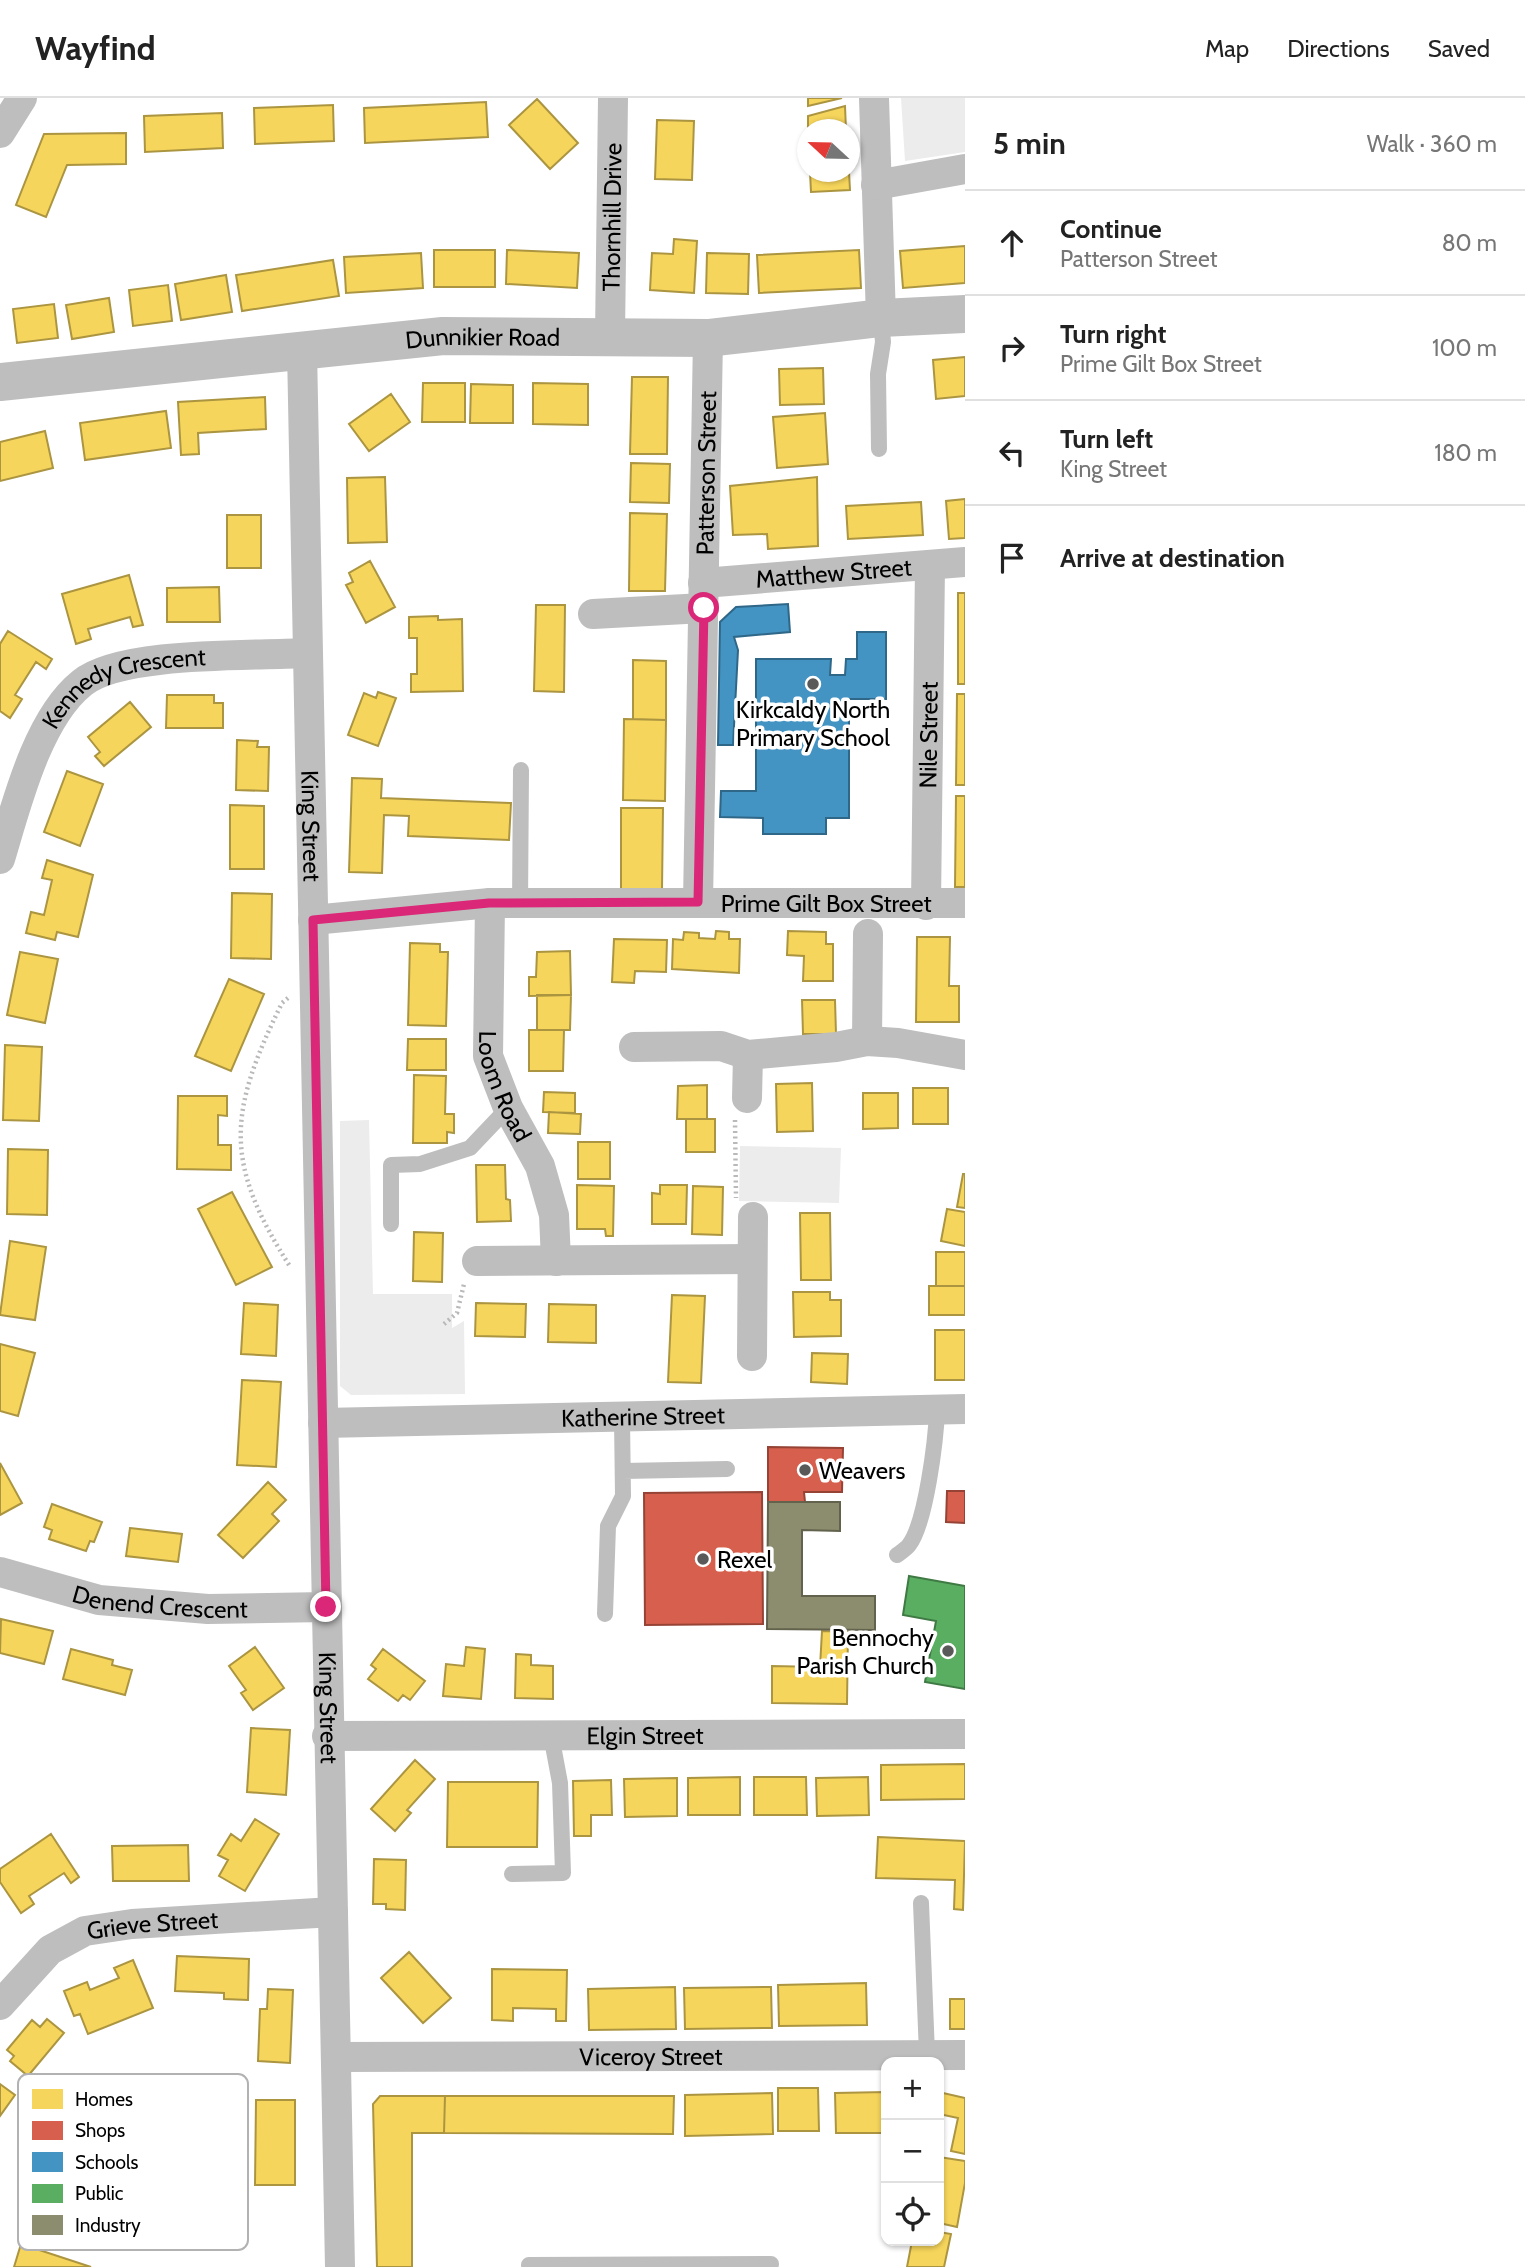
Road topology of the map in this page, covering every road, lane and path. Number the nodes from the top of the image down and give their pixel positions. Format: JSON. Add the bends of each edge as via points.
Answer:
{"nodes":[{"id":1,"x":22,"y":98,"type":"edge"},
{"id":2,"x":612,"y":98,"type":"edge"},
{"id":3,"x":874,"y":98,"type":"edge"},
{"id":4,"x":0,"y":133,"type":"edge"},
{"id":5,"x":965,"y":169,"type":"edge"},
{"id":6,"x":876,"y":185,"type":"junction"},
{"id":7,"x":965,"y":314,"type":"edge"},
{"id":8,"x":881,"y":318,"type":"junction"},
{"id":9,"x":610,"y":336,"type":"junction"},
{"id":10,"x":708,"y":338,"type":"junction"},
{"id":11,"x":302,"y":349,"type":"junction"},
{"id":12,"x":0,"y":382,"type":"edge"},
{"id":13,"x":878,"y":449,"type":"dead end"},
{"id":14,"x":965,"y":562,"type":"edge"},
{"id":15,"x":930,"y":565,"type":"junction"},
{"id":16,"x":703,"y":596,"type":"junction"},
{"id":17,"x":593,"y":614,"type":"dead end"},
{"id":18,"x":306,"y":653,"type":"junction"},
{"id":19,"x":521,"y":770,"type":"dead end"},
{"id":20,"x":0,"y":859,"type":"edge"},
{"id":21,"x":698,"y":902,"type":"junction"},
{"id":22,"x":489,"y":903,"type":"junction"},
{"id":23,"x":965,"y":903,"type":"edge"},
{"id":24,"x":520,"y":905,"type":"junction"},
{"id":25,"x":926,"y":905,"type":"junction"},
{"id":26,"x":313,"y":920,"type":"junction"},
{"id":27,"x":868,"y":934,"type":"dead end"},
{"id":28,"x":293,"y":993,"type":"dead end"},
{"id":29,"x":867,"y":1041,"type":"junction"},
{"id":30,"x":634,"y":1047,"type":"dead end"},
{"id":31,"x":748,"y":1055,"type":"junction"},
{"id":32,"x":965,"y":1055,"type":"edge"},
{"id":33,"x":741,"y":1103,"type":"joint"},
{"id":34,"x":508,"y":1108,"type":"junction"},
{"id":35,"x":745,"y":1210,"type":"joint"},
{"id":36,"x":391,"y":1224,"type":"dead end"},
{"id":37,"x":752,"y":1259,"type":"junction"},
{"id":38,"x":556,"y":1261,"type":"junction"},
{"id":39,"x":471,"y":1268,"type":"joint"},
{"id":40,"x":293,"y":1271,"type":"dead end"},
{"id":41,"x":444,"y":1324,"type":"dead end"},
{"id":42,"x":752,"y":1356,"type":"dead end"},
{"id":43,"x":951,"y":1410,"type":"edge"},
{"id":44,"x":622,"y":1419,"type":"junction"},
{"id":45,"x":323,"y":1423,"type":"junction"},
{"id":46,"x":727,"y":1469,"type":"dead end"},
{"id":47,"x":623,"y":1471,"type":"junction"},
{"id":48,"x":897,"y":1555,"type":"dead end"},
{"id":49,"x":0,"y":1572,"type":"edge"},
{"id":50,"x":326,"y":1607,"type":"junction"},
{"id":51,"x":605,"y":1614,"type":"dead end"},
{"id":52,"x":965,"y":1734,"type":"edge"},
{"id":53,"x":551,"y":1735,"type":"junction"},
{"id":54,"x":327,"y":1736,"type":"junction"},
{"id":55,"x":512,"y":1874,"type":"dead end"},
{"id":56,"x":921,"y":1903,"type":"dead end"},
{"id":57,"x":333,"y":1912,"type":"junction"},
{"id":58,"x":0,"y":2005,"type":"edge"},
{"id":59,"x":927,"y":2054,"type":"junction"},
{"id":60,"x":965,"y":2055,"type":"edge"},
{"id":61,"x":335,"y":2057,"type":"junction"},
{"id":62,"x":771,"y":2264,"type":"dead end"},
{"id":63,"x":529,"y":2265,"type":"dead end"},
{"id":64,"x":672,"y":2266,"type":"edge"},
{"id":65,"x":340,"y":2267,"type":"edge"}],
"edges":[{"from":1,"to":4,"type":"street"},
{"from":2,"to":9,"type":"street","name":"Thornhill Drive"},
{"from":3,"to":6,"type":"street"},
{"from":5,"to":6,"type":"street"},
{"from":6,"to":8,"type":"street"},
{"from":7,"to":8,"type":"street","name":"Dunnikier Road"},
{"from":8,"to":10,"type":"street","name":"Dunnikier Road"},
{"from":8,"to":13,"type":"lane"},
{"from":9,"to":10,"type":"street","name":"Dunnikier Road"},
{"from":9,"to":11,"type":"street","name":"Dunnikier Road","via":[[443,336]]},
{"from":10,"to":16,"type":"street","name":"Patterson Street"},
{"from":11,"to":12,"type":"street","name":"Dunnikier Road"},
{"from":11,"to":18,"type":"street","name":"King Street"},
{"from":14,"to":15,"type":"street","name":"Matthew Street"},
{"from":15,"to":16,"type":"street","name":"Matthew Street"},
{"from":15,"to":25,"type":"street","name":"Nile Street"},
{"from":16,"to":17,"type":"street","name":"Matthew Street"},
{"from":16,"to":21,"type":"street","name":"Patterson Street"},
{"from":18,"to":20,"type":"street","name":"Kennedy Crescent","via":[[135,663],[83,681],[65,699],[35,753]]},
{"from":18,"to":26,"type":"street","name":"King Street"},
{"from":19,"to":24,"type":"lane"},
{"from":21,"to":24,"type":"street","name":"Prime Gilt Box Street"},
{"from":21,"to":25,"type":"street","name":"Prime Gilt Box Street"},
{"from":22,"to":24,"type":"street","name":"Prime Gilt Box Street"},
{"from":22,"to":26,"type":"street","name":"Prime Gilt Box Street"},
{"from":22,"to":34,"type":"street","name":"Loom Road","via":[[488,1056]]},
{"from":23,"to":25,"type":"street","name":"Prime Gilt Box Street"},
{"from":26,"to":45,"type":"street","name":"King Street"},
{"from":27,"to":29,"type":"street"},
{"from":28,"to":40,"type":"path","via":[[282,1003],[258,1051],[243,1096],[239,1134],[246,1179],[272,1238]]},
{"from":29,"to":31,"type":"street"},
{"from":29,"to":32,"type":"street"},
{"from":30,"to":31,"type":"street","via":[[721,1046]]},
{"from":31,"to":33,"type":"street"},
{"from":33,"to":35,"type":"path"},
{"from":34,"to":36,"type":"lane","via":[[470,1148],[420,1164],[391,1165]]},
{"from":34,"to":38,"type":"street","name":"Loom Road","via":[[540,1166],[554,1215]]},
{"from":35,"to":37,"type":"street"},
{"from":37,"to":38,"type":"street"},
{"from":37,"to":42,"type":"street"},
{"from":38,"to":39,"type":"street"},
{"from":39,"to":41,"type":"path","via":[[457,1313]]},
{"from":43,"to":44,"type":"street","name":"Katherine Street"},
{"from":43,"to":48,"type":"lane","via":[[936,1431],[921,1519],[910,1544]]},
{"from":44,"to":45,"type":"street","name":"Katherine Street"},
{"from":44,"to":47,"type":"lane"},
{"from":45,"to":50,"type":"street","name":"King Street"},
{"from":46,"to":47,"type":"lane"},
{"from":47,"to":51,"type":"lane","via":[[623,1496],[608,1526]]},
{"from":49,"to":50,"type":"street","name":"Denend Crescent","via":[[99,1600],[208,1609]]},
{"from":50,"to":54,"type":"street","name":"King Street"},
{"from":52,"to":53,"type":"street","name":"Elgin Street"},
{"from":53,"to":54,"type":"street","name":"Elgin Street"},
{"from":53,"to":55,"type":"lane","via":[[560,1783],[563,1873]]},
{"from":54,"to":57,"type":"street","name":"King Street"},
{"from":56,"to":59,"type":"lane"},
{"from":57,"to":58,"type":"street","name":"Grieve Street","via":[[85,1931],[50,1950]]},
{"from":57,"to":61,"type":"street","name":"King Street"},
{"from":59,"to":60,"type":"street","name":"Viceroy Street"},
{"from":59,"to":61,"type":"street","name":"Viceroy Street"},
{"from":61,"to":65,"type":"street","name":"King Street"},
{"from":62,"to":64,"type":"lane"},
{"from":63,"to":64,"type":"lane"}]}
